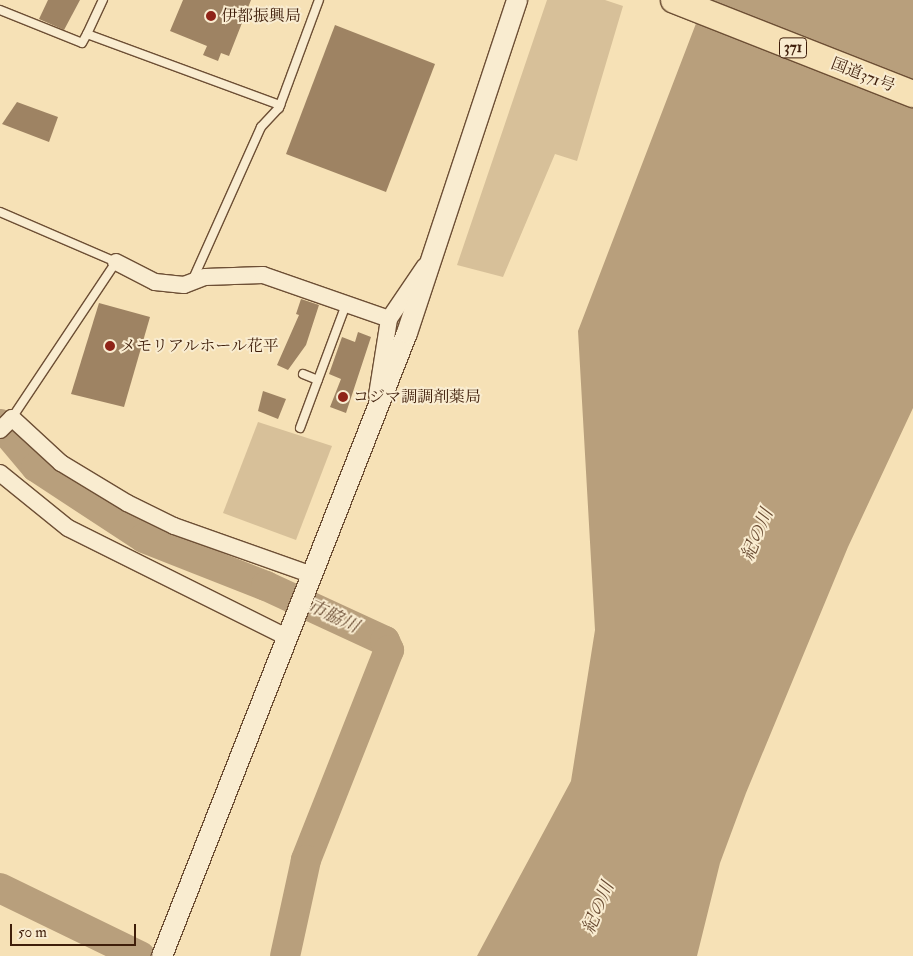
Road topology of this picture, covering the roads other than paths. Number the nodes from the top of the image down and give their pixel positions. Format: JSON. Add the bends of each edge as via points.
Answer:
{"nodes":[{"id":1,"x":103,"y":0,"type":"edge"},
{"id":2,"x":319,"y":0,"type":"edge"},
{"id":3,"x":517,"y":0,"type":"edge"},
{"id":4,"x":674,"y":0,"type":"edge"},
{"id":5,"x":0,"y":10,"type":"edge"},
{"id":6,"x":87,"y":34,"type":"junction"},
{"id":7,"x":913,"y":94,"type":"edge"},
{"id":8,"x":280,"y":105,"type":"junction"},
{"id":9,"x":0,"y":212,"type":"edge"},
{"id":10,"x":436,"y":250,"type":"junction"},
{"id":11,"x":116,"y":262,"type":"junction"},
{"id":12,"x":193,"y":279,"type":"junction"},
{"id":13,"x":346,"y":304,"type":"junction"},
{"id":14,"x":389,"y":319,"type":"junction"},
{"id":15,"x":303,"y":374,"type":"dead end"},
{"id":16,"x":318,"y":380,"type":"junction"},
{"id":17,"x":12,"y":418,"type":"junction"},
{"id":18,"x":372,"y":422,"type":"junction"},
{"id":19,"x":300,"y":428,"type":"dead end"},
{"id":20,"x":0,"y":430,"type":"edge"},
{"id":21,"x":0,"y":474,"type":"edge"},
{"id":22,"x":312,"y":575,"type":"junction"},
{"id":23,"x":287,"y":637,"type":"junction"},
{"id":24,"x":162,"y":956,"type":"edge"}],
"edges":[{"from":1,"to":6,"type":"lane"},
{"from":2,"to":8,"type":"lane"},
{"from":3,"to":10,"type":"street"},
{"from":4,"to":7,"type":"highway","name":"国道371号","number":"371"},
{"from":5,"to":6,"type":"lane","via":[[82,43]]},
{"from":6,"to":8,"type":"lane"},
{"from":8,"to":12,"type":"lane","via":[[261,128]]},
{"from":9,"to":11,"type":"lane"},
{"from":10,"to":14,"type":"street"},
{"from":10,"to":18,"type":"street"},
{"from":11,"to":12,"type":"street","via":[[155,282],[184,285]]},
{"from":11,"to":17,"type":"lane"},
{"from":12,"to":13,"type":"street","via":[[263,276]]},
{"from":13,"to":14,"type":"street"},
{"from":13,"to":16,"type":"lane"},
{"from":14,"to":18,"type":"street"},
{"from":15,"to":16,"type":"lane"},
{"from":16,"to":19,"type":"lane"},
{"from":17,"to":20,"type":"street"},
{"from":17,"to":22,"type":"street","via":[[61,462],[127,503],[174,526]]},
{"from":18,"to":22,"type":"street"},
{"from":21,"to":23,"type":"street","via":[[68,528]]},
{"from":22,"to":23,"type":"street"},
{"from":23,"to":24,"type":"street"}]}
